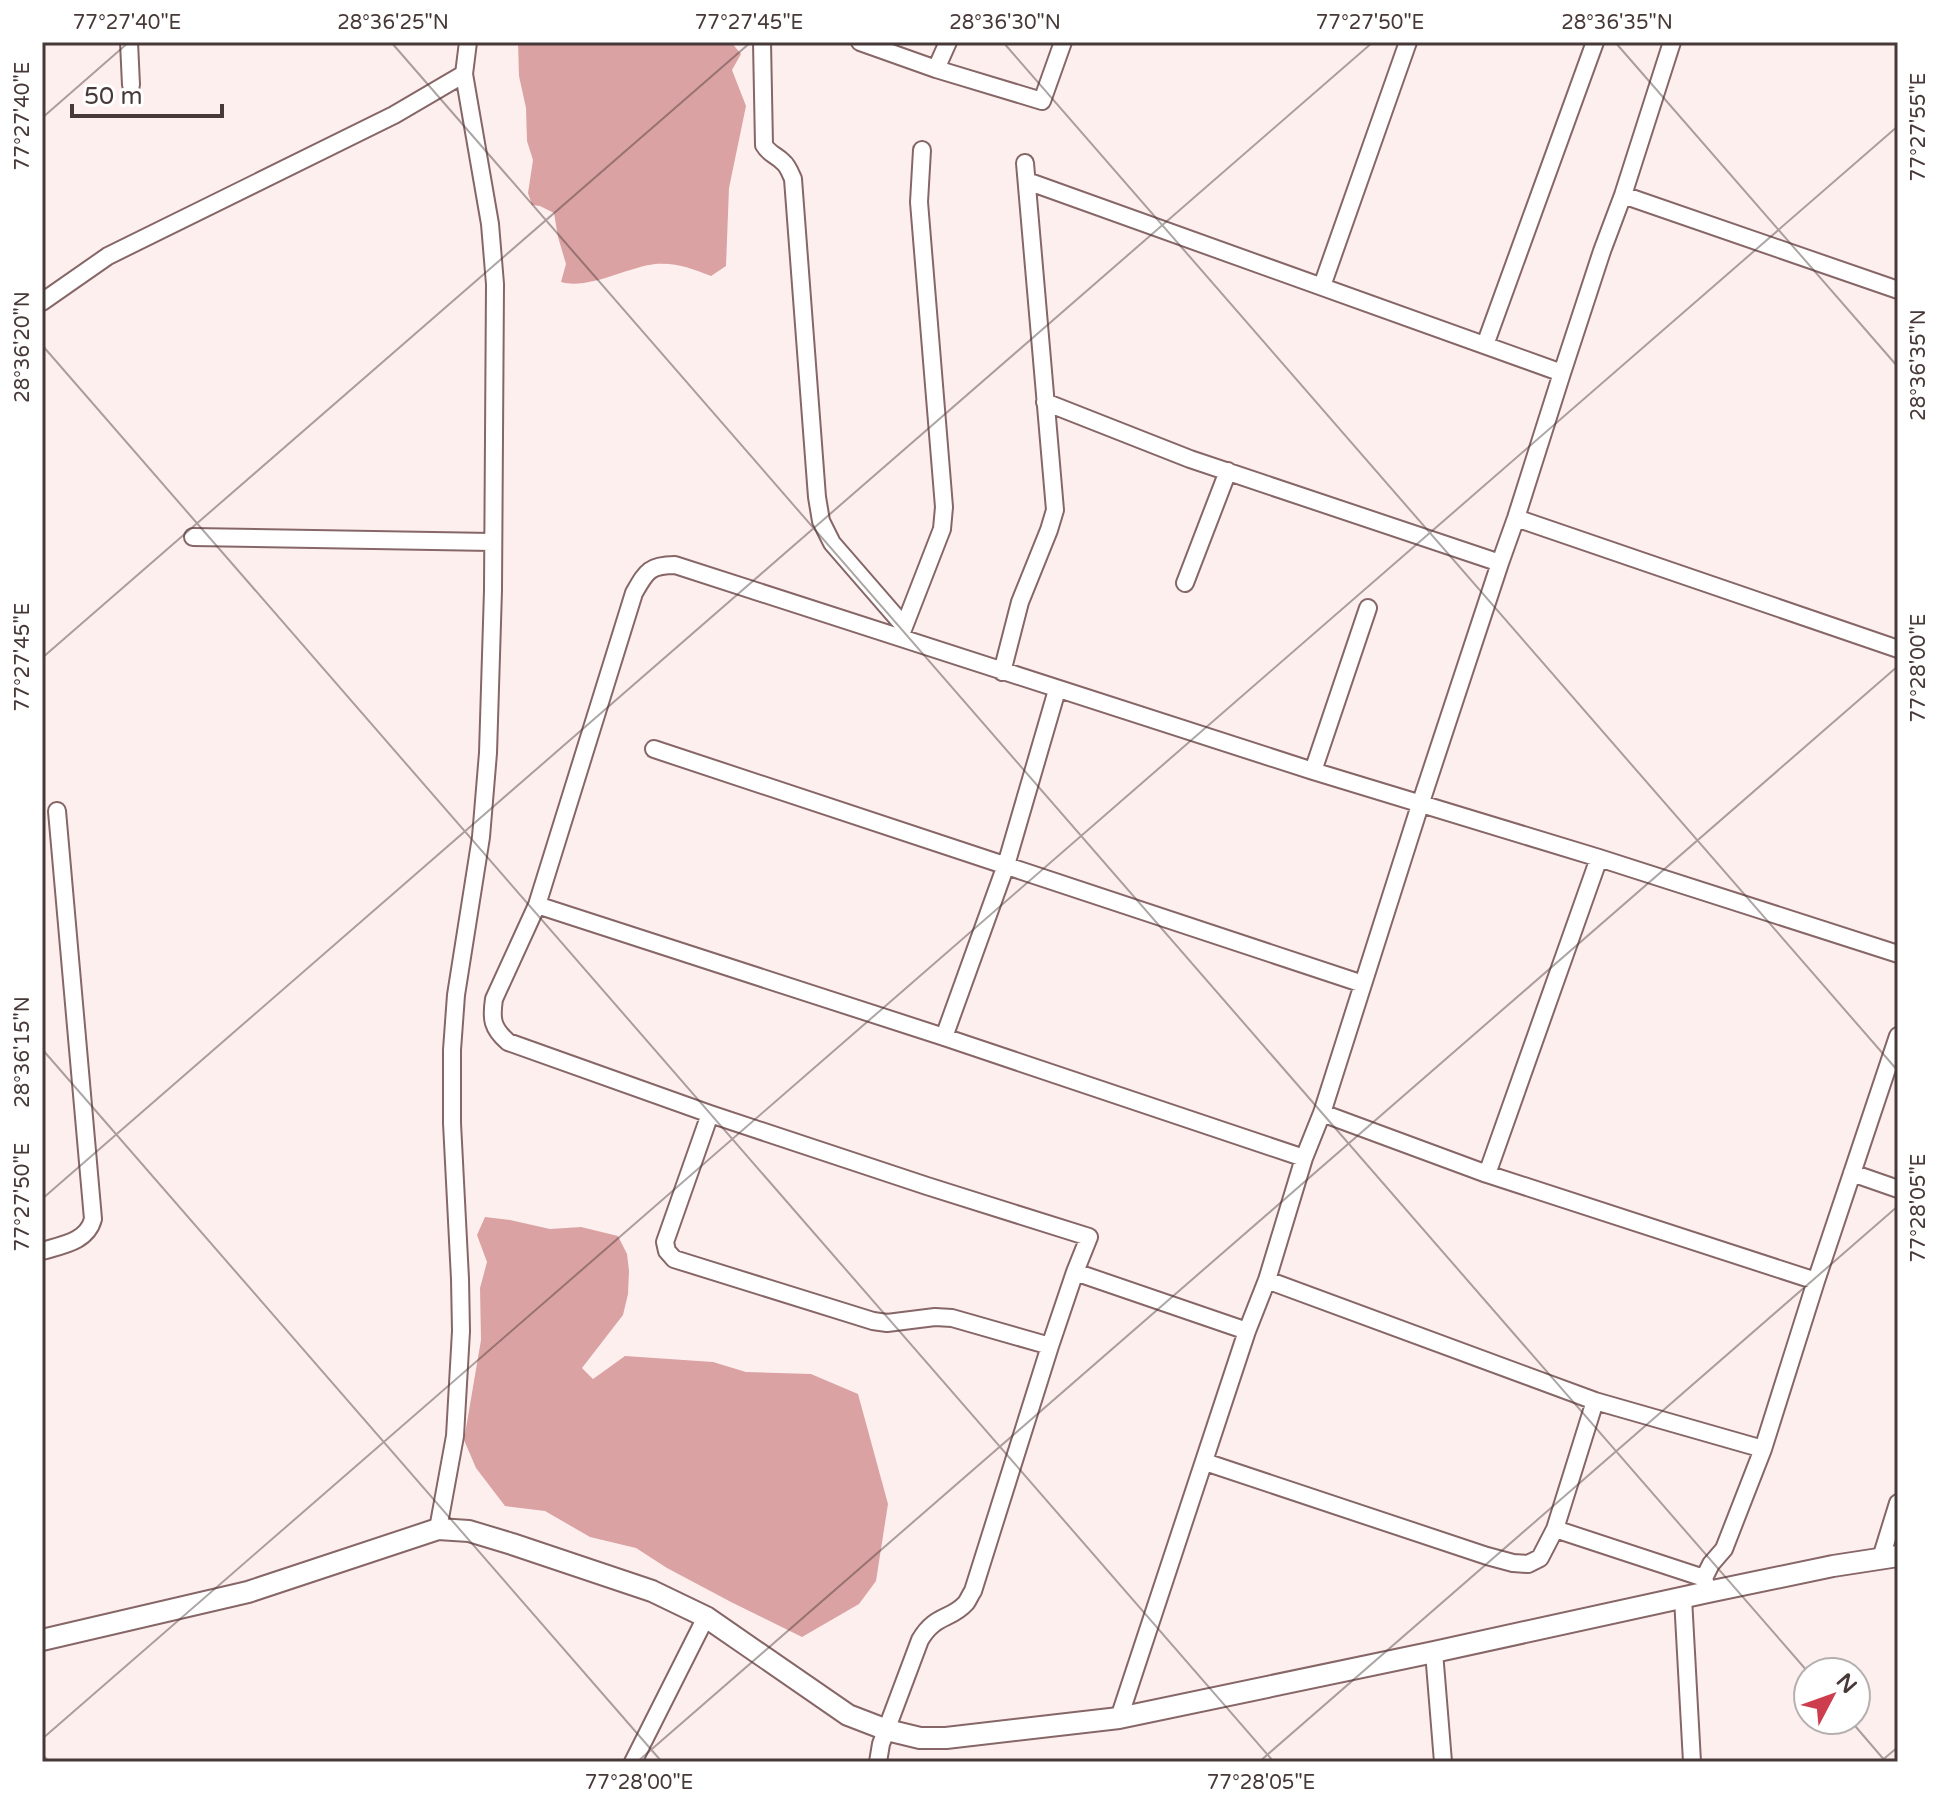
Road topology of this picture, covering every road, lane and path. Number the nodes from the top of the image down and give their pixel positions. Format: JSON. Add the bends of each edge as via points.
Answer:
{"nodes":[{"id":1,"x":129,"y":42,"type":"edge"},
{"id":2,"x":468,"y":42,"type":"edge"},
{"id":3,"x":762,"y":42,"type":"edge"},
{"id":4,"x":860,"y":42,"type":"edge"},
{"id":5,"x":948,"y":42,"type":"edge"},
{"id":6,"x":1063,"y":42,"type":"edge"},
{"id":7,"x":1408,"y":42,"type":"edge"},
{"id":8,"x":1595,"y":42,"type":"edge"},
{"id":9,"x":1672,"y":42,"type":"edge"},
{"id":10,"x":936,"y":69,"type":"junction"},
{"id":11,"x":464,"y":74,"type":"junction"},
{"id":12,"x":131,"y":85,"type":"dead end"},
{"id":13,"x":922,"y":150,"type":"dead end"},
{"id":14,"x":1025,"y":163,"type":"dead end"},
{"id":15,"x":1027,"y":181,"type":"junction"},
{"id":16,"x":1623,"y":195,"type":"junction"},
{"id":17,"x":1322,"y":286,"type":"junction"},
{"id":18,"x":1898,"y":290,"type":"edge"},
{"id":19,"x":42,"y":302,"type":"edge"},
{"id":20,"x":1485,"y":345,"type":"junction"},
{"id":21,"x":1562,"y":373,"type":"junction"},
{"id":22,"x":1045,"y":402,"type":"junction"},
{"id":23,"x":1228,"y":471,"type":"junction"},
{"id":24,"x":1516,"y":518,"type":"junction"},
{"id":25,"x":193,"y":537,"type":"dead end"},
{"id":26,"x":492,"y":542,"type":"junction"},
{"id":27,"x":1500,"y":563,"type":"junction"},
{"id":28,"x":1185,"y":583,"type":"dead end"},
{"id":29,"x":1368,"y":608,"type":"dead end"},
{"id":30,"x":902,"y":632,"type":"junction"},
{"id":31,"x":1898,"y":649,"type":"edge"},
{"id":32,"x":1002,"y":672,"type":"junction"},
{"id":33,"x":1057,"y":690,"type":"junction"},
{"id":34,"x":654,"y":749,"type":"dead end"},
{"id":35,"x":1313,"y":771,"type":"junction"},
{"id":36,"x":1420,"y":805,"type":"junction"},
{"id":37,"x":57,"y":811,"type":"dead end"},
{"id":38,"x":1599,"y":858,"type":"junction"},
{"id":39,"x":1006,"y":865,"type":"junction"},
{"id":40,"x":537,"y":905,"type":"junction"},
{"id":41,"x":1898,"y":954,"type":"edge"},
{"id":42,"x":1363,"y":984,"type":"junction"},
{"id":43,"x":1898,"y":1036,"type":"edge"},
{"id":44,"x":944,"y":1037,"type":"junction"},
{"id":45,"x":1322,"y":1113,"type":"junction"},
{"id":46,"x":710,"y":1114,"type":"junction"},
{"id":47,"x":1304,"y":1158,"type":"junction"},
{"id":48,"x":1852,"y":1173,"type":"junction"},
{"id":49,"x":1487,"y":1174,"type":"junction"},
{"id":50,"x":1898,"y":1189,"type":"edge"},
{"id":51,"x":42,"y":1251,"type":"edge"},
{"id":52,"x":1075,"y":1272,"type":"junction"},
{"id":53,"x":1267,"y":1280,"type":"junction"},
{"id":54,"x":1816,"y":1281,"type":"junction"},
{"id":55,"x":1247,"y":1331,"type":"junction"},
{"id":56,"x":1050,"y":1346,"type":"junction"},
{"id":57,"x":1595,"y":1401,"type":"junction"},
{"id":58,"x":1763,"y":1449,"type":"junction"},
{"id":59,"x":1205,"y":1462,"type":"junction"},
{"id":60,"x":1898,"y":1503,"type":"edge"},
{"id":61,"x":438,"y":1529,"type":"junction"},
{"id":62,"x":1555,"y":1529,"type":"junction"},
{"id":63,"x":1889,"y":1557,"type":"edge"},
{"id":64,"x":1706,"y":1585,"type":"junction"},
{"id":65,"x":1683,"y":1598,"type":"junction"},
{"id":66,"x":706,"y":1617,"type":"junction"},
{"id":67,"x":42,"y":1640,"type":"edge"},
{"id":68,"x":1434,"y":1652,"type":"junction"},
{"id":69,"x":1119,"y":1718,"type":"junction"},
{"id":70,"x":887,"y":1730,"type":"junction"},
{"id":71,"x":633,"y":1762,"type":"edge"},
{"id":72,"x":878,"y":1762,"type":"edge"},
{"id":73,"x":1443,"y":1762,"type":"edge"},
{"id":74,"x":1692,"y":1762,"type":"edge"}],
"edges":[{"from":1,"to":12,"type":"street"},
{"from":2,"to":11,"type":"street"},
{"from":3,"to":30,"type":"street","via":[[764,145],[793,179],[821,521],[832,543]]},
{"from":4,"to":10,"type":"street"},
{"from":5,"to":10,"type":"street"},
{"from":6,"to":10,"type":"street","via":[[1042,101]]},
{"from":7,"to":17,"type":"street"},
{"from":8,"to":20,"type":"street"},
{"from":9,"to":16,"type":"street"},
{"from":11,"to":19,"type":"street","via":[[394,115],[108,256]]},
{"from":11,"to":26,"type":"street","via":[[495,284]]},
{"from":13,"to":30,"type":"street","via":[[919,202],[944,507],[942,529]]},
{"from":14,"to":15,"type":"street"},
{"from":15,"to":17,"type":"street"},
{"from":15,"to":22,"type":"street"},
{"from":16,"to":18,"type":"street"},
{"from":16,"to":21,"type":"street"},
{"from":17,"to":20,"type":"street"},
{"from":20,"to":21,"type":"street"},
{"from":21,"to":24,"type":"street"},
{"from":22,"to":23,"type":"street"},
{"from":22,"to":32,"type":"street","via":[[1055,510],[1020,602]]},
{"from":23,"to":27,"type":"street"},
{"from":23,"to":28,"type":"street"},
{"from":24,"to":27,"type":"street"},
{"from":24,"to":31,"type":"street"},
{"from":25,"to":26,"type":"street"},
{"from":26,"to":61,"type":"street","via":[[488,753],[452,1050],[461,1331],[455,1436]]},
{"from":27,"to":36,"type":"street"},
{"from":29,"to":35,"type":"street"},
{"from":30,"to":32,"type":"street"},
{"from":30,"to":40,"type":"street","via":[[675,565],[658,565],[646,573],[634,593]]},
{"from":32,"to":33,"type":"street"},
{"from":33,"to":35,"type":"street"},
{"from":33,"to":39,"type":"street"},
{"from":34,"to":39,"type":"street"},
{"from":35,"to":36,"type":"street"},
{"from":36,"to":38,"type":"street"},
{"from":36,"to":42,"type":"street"},
{"from":37,"to":51,"type":"street","via":[[93,1219],[85,1235]]},
{"from":38,"to":41,"type":"street"},
{"from":38,"to":49,"type":"street"},
{"from":39,"to":42,"type":"street"},
{"from":39,"to":44,"type":"street"},
{"from":40,"to":44,"type":"street"},
{"from":40,"to":46,"type":"street","via":[[494,999],[498,1034]]},
{"from":42,"to":45,"type":"street"},
{"from":43,"to":48,"type":"street"},
{"from":44,"to":47,"type":"street"},
{"from":45,"to":47,"type":"street"},
{"from":45,"to":49,"type":"street"},
{"from":46,"to":52,"type":"street","via":[[1089,1237]]},
{"from":46,"to":56,"type":"street","via":[[665,1242],[674,1259],[873,1321],[952,1318]]},
{"from":47,"to":53,"type":"street"},
{"from":48,"to":50,"type":"street"},
{"from":48,"to":54,"type":"street"},
{"from":49,"to":54,"type":"street"},
{"from":52,"to":55,"type":"street"},
{"from":52,"to":56,"type":"street"},
{"from":53,"to":55,"type":"street"},
{"from":53,"to":57,"type":"street"},
{"from":54,"to":58,"type":"street"},
{"from":55,"to":59,"type":"street"},
{"from":56,"to":70,"type":"street","via":[[973,1591],[966,1603],[926,1629]]},
{"from":57,"to":58,"type":"street"},
{"from":57,"to":62,"type":"street"},
{"from":58,"to":64,"type":"street"},
{"from":59,"to":62,"type":"street","via":[[1513,1563],[1540,1558]]},
{"from":59,"to":69,"type":"street"},
{"from":60,"to":63,"type":"street"},
{"from":61,"to":66,"type":"street","via":[[469,1531],[512,1544],[652,1591]]},
{"from":61,"to":67,"type":"street","via":[[248,1592]]},
{"from":62,"to":64,"type":"street"},
{"from":63,"to":64,"type":"street"},
{"from":64,"to":65,"type":"street"},
{"from":65,"to":68,"type":"street"},
{"from":65,"to":74,"type":"street"},
{"from":66,"to":70,"type":"street","via":[[848,1715]]},
{"from":66,"to":71,"type":"street"},
{"from":68,"to":69,"type":"street"},
{"from":68,"to":73,"type":"street"},
{"from":69,"to":70,"type":"street","via":[[946,1738]]},
{"from":70,"to":72,"type":"street"}]}
